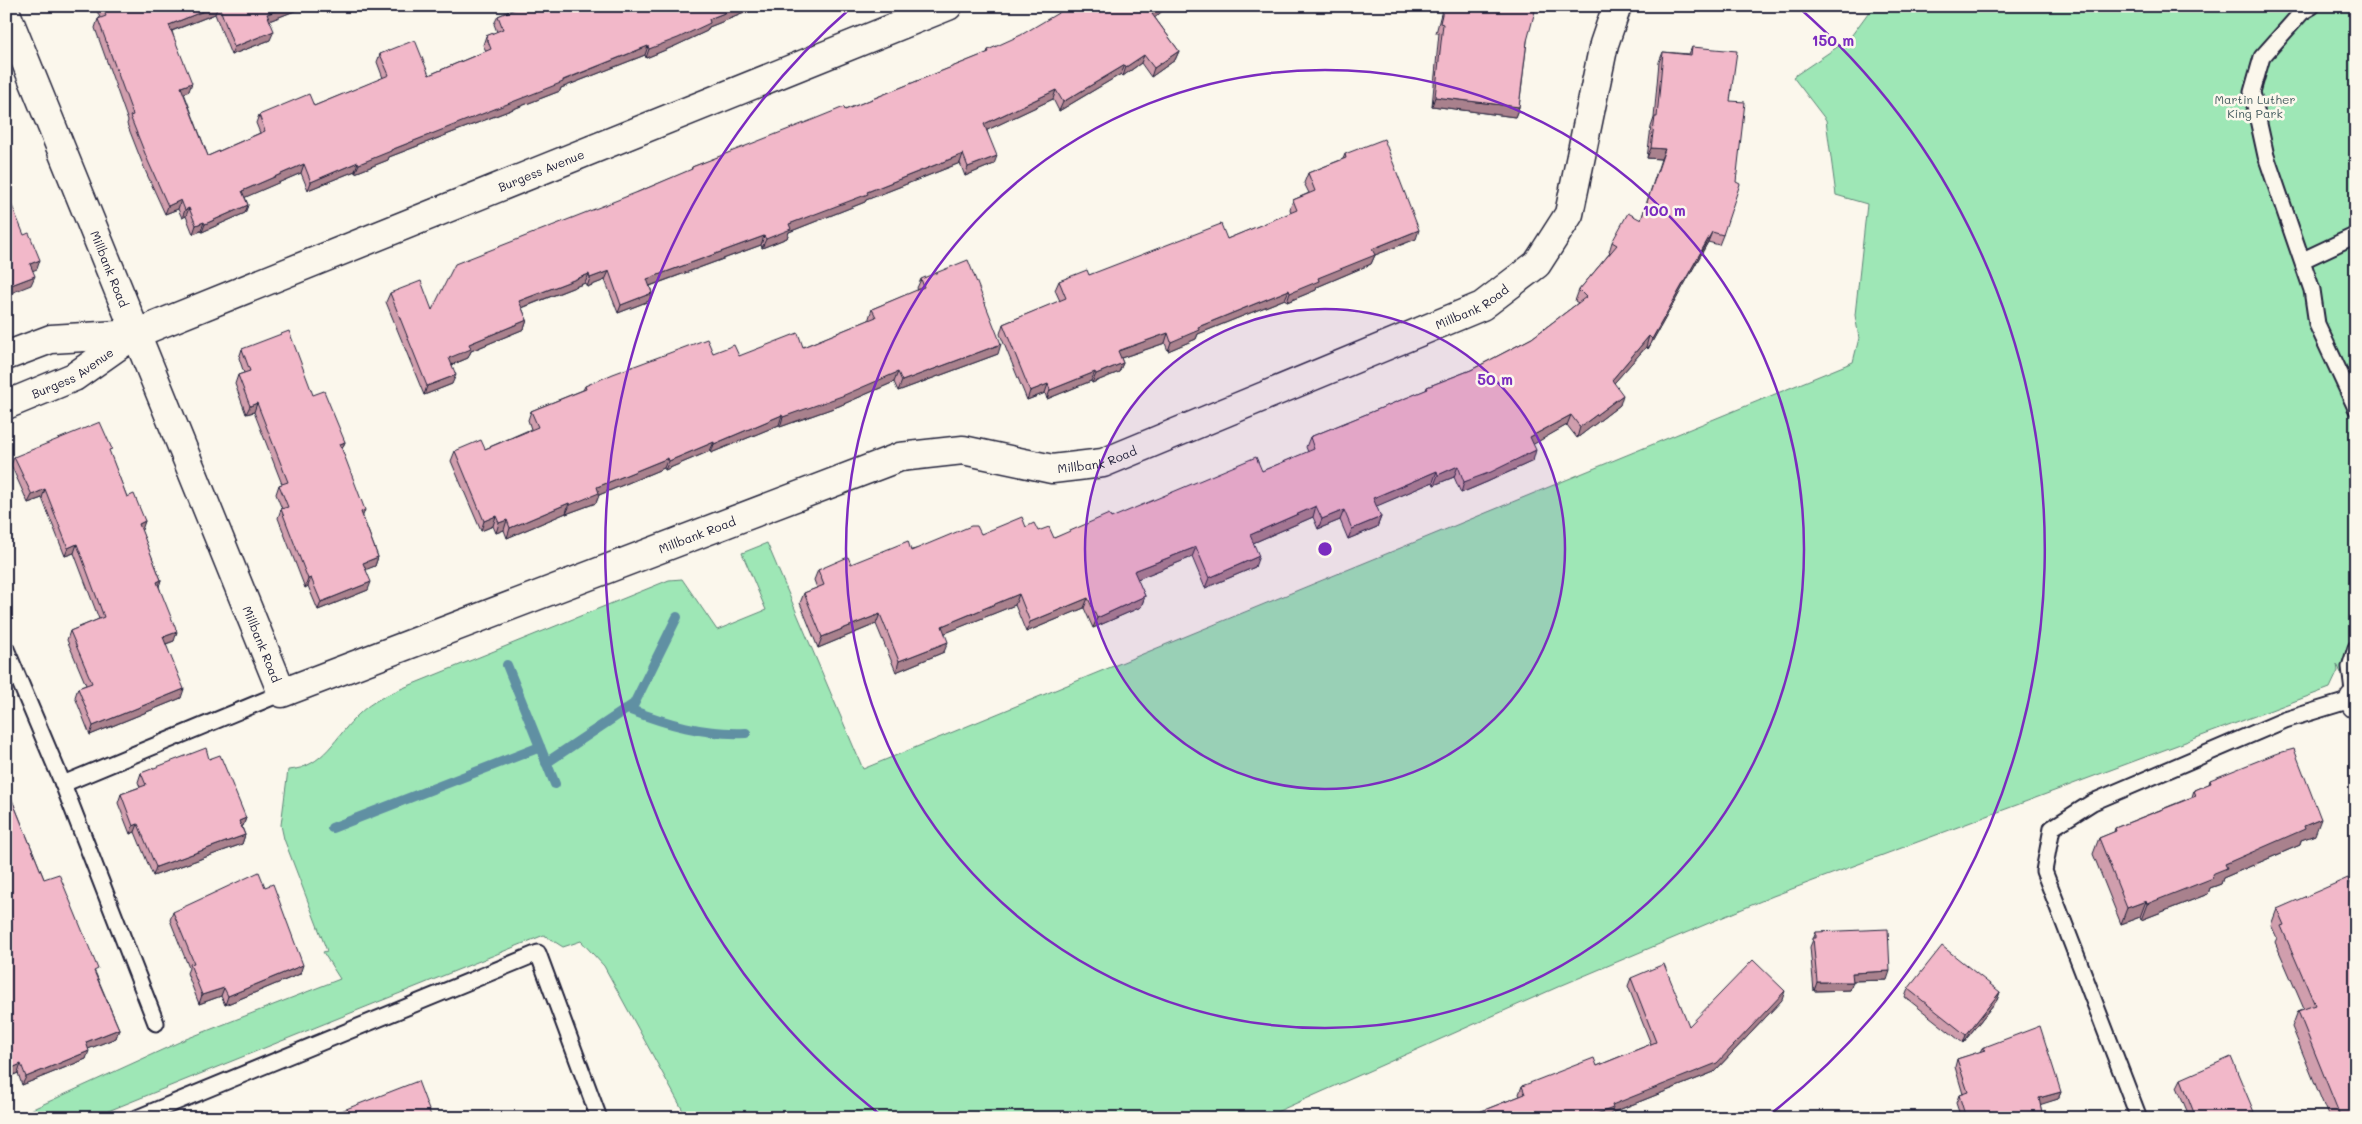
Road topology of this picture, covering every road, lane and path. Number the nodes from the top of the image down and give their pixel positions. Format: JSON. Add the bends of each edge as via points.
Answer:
{"nodes":[{"id":1,"x":948,"y":6,"type":"edge"},
{"id":2,"x":1617,"y":6,"type":"edge"},
{"id":3,"x":2312,"y":6,"type":"edge"},
{"id":4,"x":6,"y":13,"type":"edge"},
{"id":5,"x":2356,"y":235,"type":"edge"},
{"id":6,"x":2303,"y":260,"type":"junction"},
{"id":7,"x":135,"y":334,"type":"junction"},
{"id":8,"x":6,"y":356,"type":"edge"},
{"id":9,"x":6,"y":404,"type":"edge"},
{"id":10,"x":2356,"y":408,"type":"edge"},
{"id":11,"x":2356,"y":648,"type":"edge"},
{"id":12,"x":6,"y":649,"type":"edge"},
{"id":13,"x":282,"y":692,"type":"junction"},
{"id":14,"x":2355,"y":702,"type":"edge"},
{"id":15,"x":63,"y":784,"type":"junction"},
{"id":16,"x":156,"y":1024,"type":"dead end"},
{"id":17,"x":137,"y":1118,"type":"edge"},
{"id":18,"x":599,"y":1118,"type":"edge"},
{"id":19,"x":2139,"y":1118,"type":"edge"}],
"edges":[{"from":1,"to":7,"type":"street","name":"Burgess Avenue"},
{"from":2,"to":13,"type":"street","name":"Millbank Road","via":[[1604,44],[1569,214],[1537,264],[1482,306],[1103,463],[1052,469],[963,450],[900,457]]},
{"from":3,"to":6,"type":"lane","via":[[2302,12],[2262,57],[2252,92],[2266,156]]},
{"from":4,"to":7,"type":"street","name":"Millbank Road"},
{"from":5,"to":6,"type":"lane"},
{"from":6,"to":10,"type":"lane","via":[[2317,324]]},
{"from":7,"to":8,"type":"street","name":"Burgess Avenue","via":[[51,339]]},
{"from":7,"to":9,"type":"street","name":"Burgess Avenue","via":[[74,377]]},
{"from":7,"to":13,"type":"street","name":"Millbank Road"},
{"from":11,"to":14,"type":"lane","via":[[2350,667]]},
{"from":12,"to":15,"type":"lane"},
{"from":13,"to":15,"type":"lane"},
{"from":14,"to":19,"type":"lane","via":[[2285,720],[2092,802],[2052,828],[2044,871]]},
{"from":15,"to":16,"type":"lane"},
{"from":17,"to":18,"type":"lane","via":[[538,953]]}]}
